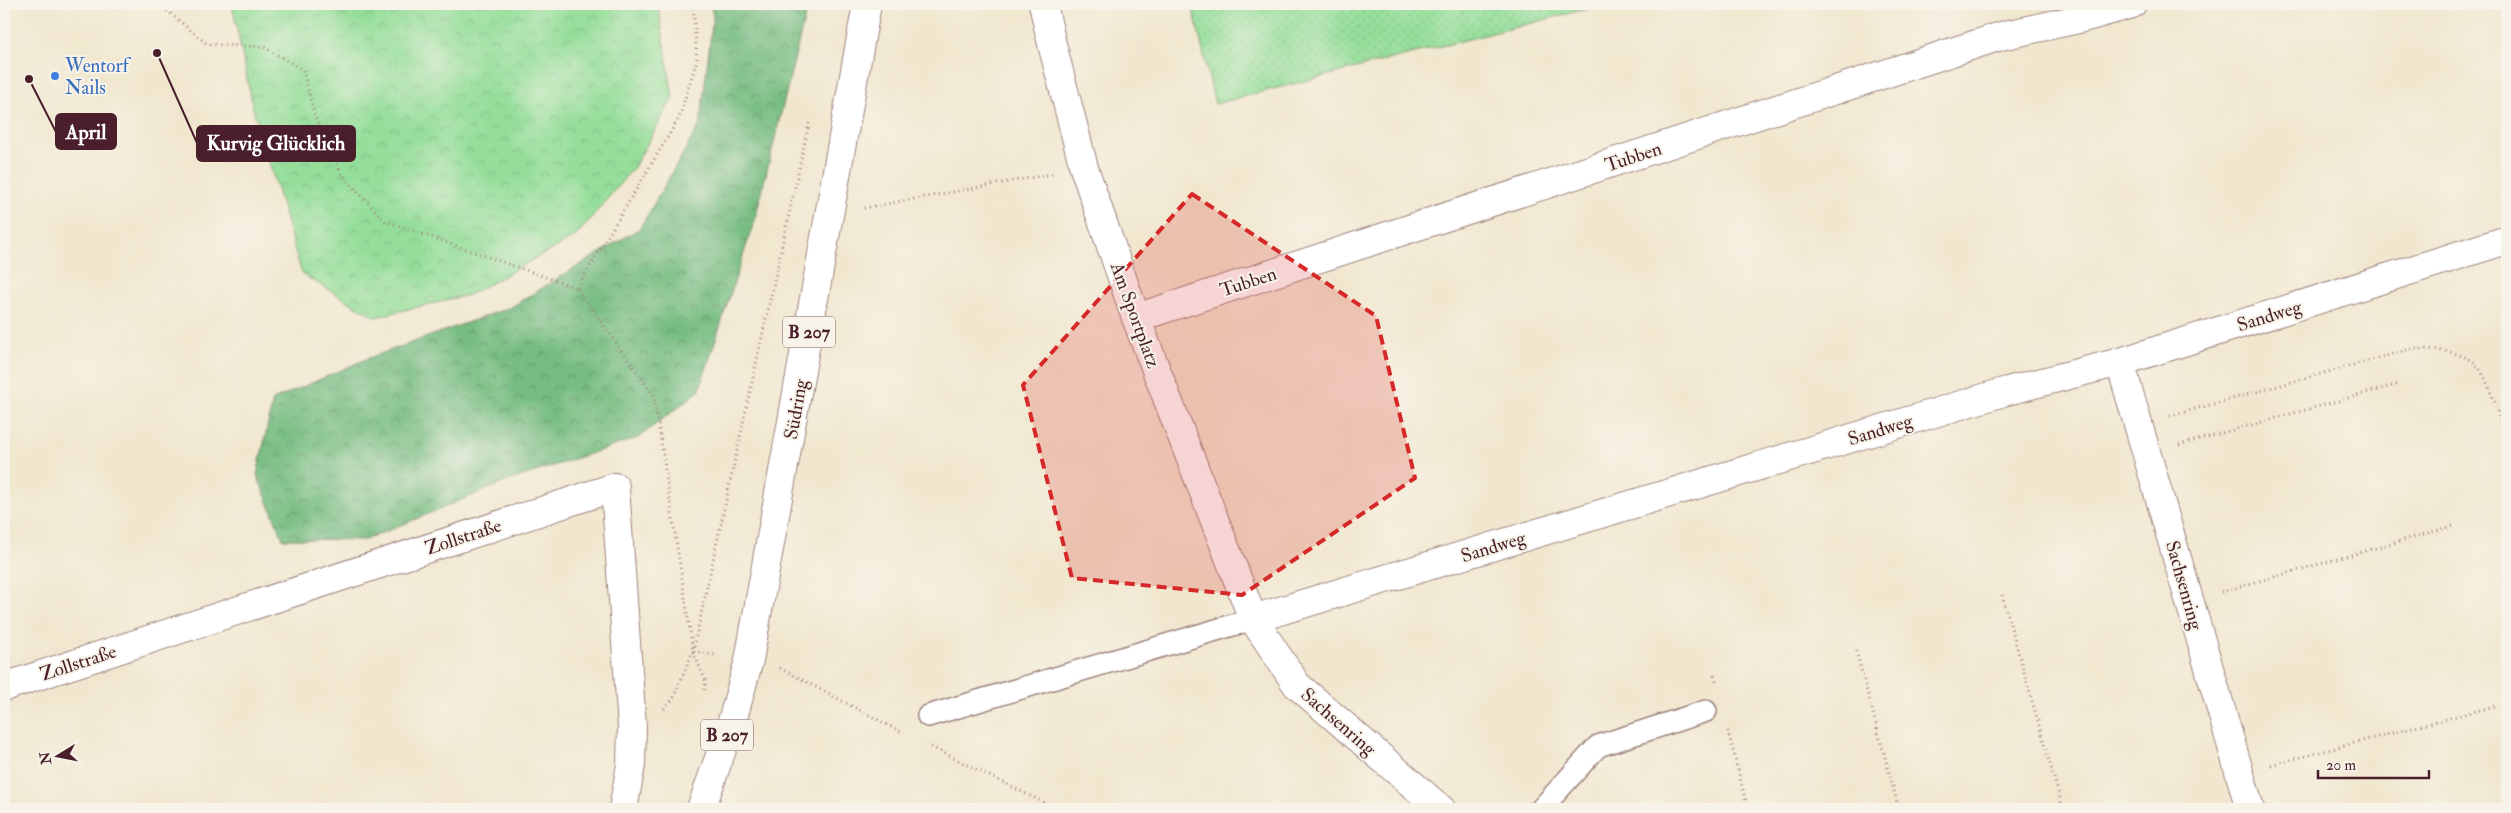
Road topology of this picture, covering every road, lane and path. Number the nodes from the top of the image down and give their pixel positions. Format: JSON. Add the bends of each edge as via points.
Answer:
{"nodes":[{"id":1,"x":159,"y":4,"type":"edge"},
{"id":2,"x":693,"y":4,"type":"edge"},
{"id":3,"x":868,"y":4,"type":"edge"},
{"id":4,"x":1043,"y":4,"type":"edge"},
{"id":5,"x":2132,"y":4,"type":"edge"},
{"id":6,"x":810,"y":120,"type":"dead end"},
{"id":7,"x":1084,"y":168,"type":"junction"},
{"id":8,"x":831,"y":214,"type":"junction"},
{"id":9,"x":2507,"y":240,"type":"edge"},
{"id":10,"x":577,"y":288,"type":"junction"},
{"id":11,"x":1136,"y":318,"type":"junction"},
{"id":12,"x":2120,"y":362,"type":"junction"},
{"id":13,"x":2399,"y":384,"type":"dead end"},
{"id":14,"x":2138,"y":425,"type":"junction"},
{"id":15,"x":2507,"y":445,"type":"edge"},
{"id":16,"x":2147,"y":454,"type":"junction"},
{"id":17,"x":2453,"y":526,"type":"dead end"},
{"id":18,"x":2002,"y":595,"type":"dead end"},
{"id":19,"x":2190,"y":602,"type":"junction"},
{"id":20,"x":1253,"y":619,"type":"junction"},
{"id":21,"x":693,"y":651,"type":"junction"},
{"id":22,"x":1856,"y":651,"type":"dead end"},
{"id":23,"x":749,"y":660,"type":"junction"},
{"id":24,"x":1714,"y":674,"type":"dead end"},
{"id":25,"x":4,"y":687,"type":"edge"},
{"id":26,"x":1718,"y":691,"type":"dead end"},
{"id":27,"x":702,"y":697,"type":"dead end"},
{"id":28,"x":2495,"y":706,"type":"dead end"},
{"id":29,"x":1706,"y":712,"type":"dead end"},
{"id":30,"x":928,"y":716,"type":"dead end"},
{"id":31,"x":1727,"y":726,"type":"dead end"},
{"id":32,"x":632,"y":727,"type":"junction"},
{"id":33,"x":2239,"y":774,"type":"junction"},
{"id":34,"x":623,"y":809,"type":"edge"},
{"id":35,"x":701,"y":809,"type":"edge"},
{"id":36,"x":1441,"y":809,"type":"edge"},
{"id":37,"x":1542,"y":809,"type":"edge"},
{"id":38,"x":1748,"y":809,"type":"edge"},
{"id":39,"x":1899,"y":809,"type":"edge"},
{"id":40,"x":2063,"y":809,"type":"edge"},
{"id":41,"x":2250,"y":809,"type":"edge"}],
"edges":[{"from":1,"to":10,"type":"path","via":[[207,44],[264,47],[303,70],[315,117],[342,175],[385,221]]},
{"from":2,"to":10,"type":"path","via":[[697,60],[679,118]]},
{"from":3,"to":8,"type":"street","name":"Südring","number":"B 207"},
{"from":4,"to":7,"type":"street","name":"Am Sportplatz"},
{"from":5,"to":11,"type":"street","name":"Tubben","via":[[2001,36]]},
{"from":6,"to":21,"type":"path"},
{"from":7,"to":8,"type":"path"},
{"from":7,"to":11,"type":"street","name":"Am Sportplatz"},
{"from":8,"to":23,"type":"street","name":"Südring","number":"B 207"},
{"from":9,"to":12,"type":"street","name":"Sandweg"},
{"from":10,"to":21,"type":"path","via":[[654,396]]},
{"from":11,"to":20,"type":"street","name":"Am Sportplatz"},
{"from":12,"to":14,"type":"street","name":"Sachsenring"},
{"from":12,"to":20,"type":"street","name":"Sandweg","via":[[2007,391]]},
{"from":13,"to":16,"type":"path"},
{"from":14,"to":15,"type":"path","via":[[2414,348],[2446,350],[2472,361],[2493,394]]},
{"from":14,"to":16,"type":"street","name":"Sachsenring"},
{"from":16,"to":19,"type":"street","name":"Sachsenring"},
{"from":17,"to":19,"type":"path"},
{"from":18,"to":40,"type":"path"},
{"from":19,"to":33,"type":"street","name":"Sachsenring"},
{"from":20,"to":30,"type":"lane"},
{"from":20,"to":36,"type":"street","name":"Sachsenring","via":[[1297,684]]},
{"from":21,"to":23,"type":"path"},
{"from":21,"to":27,"type":"path","via":[[706,681]]},
{"from":21,"to":32,"type":"path","via":[[673,699],[655,719]]},
{"from":22,"to":39,"type":"path"},
{"from":23,"to":35,"type":"street","name":"Südring","number":"B 207","via":[[733,718]]},
{"from":24,"to":26,"type":"path"},
{"from":25,"to":32,"type":"street","name":"Zollstraße","via":[[615,487]]},
{"from":28,"to":33,"type":"path"},
{"from":29,"to":37,"type":"lane","via":[[1598,746]]},
{"from":31,"to":38,"type":"path"},
{"from":32,"to":34,"type":"street","name":"Zollstraße","via":[[631,765]]},
{"from":33,"to":41,"type":"street","name":"Sachsenring"}]}
